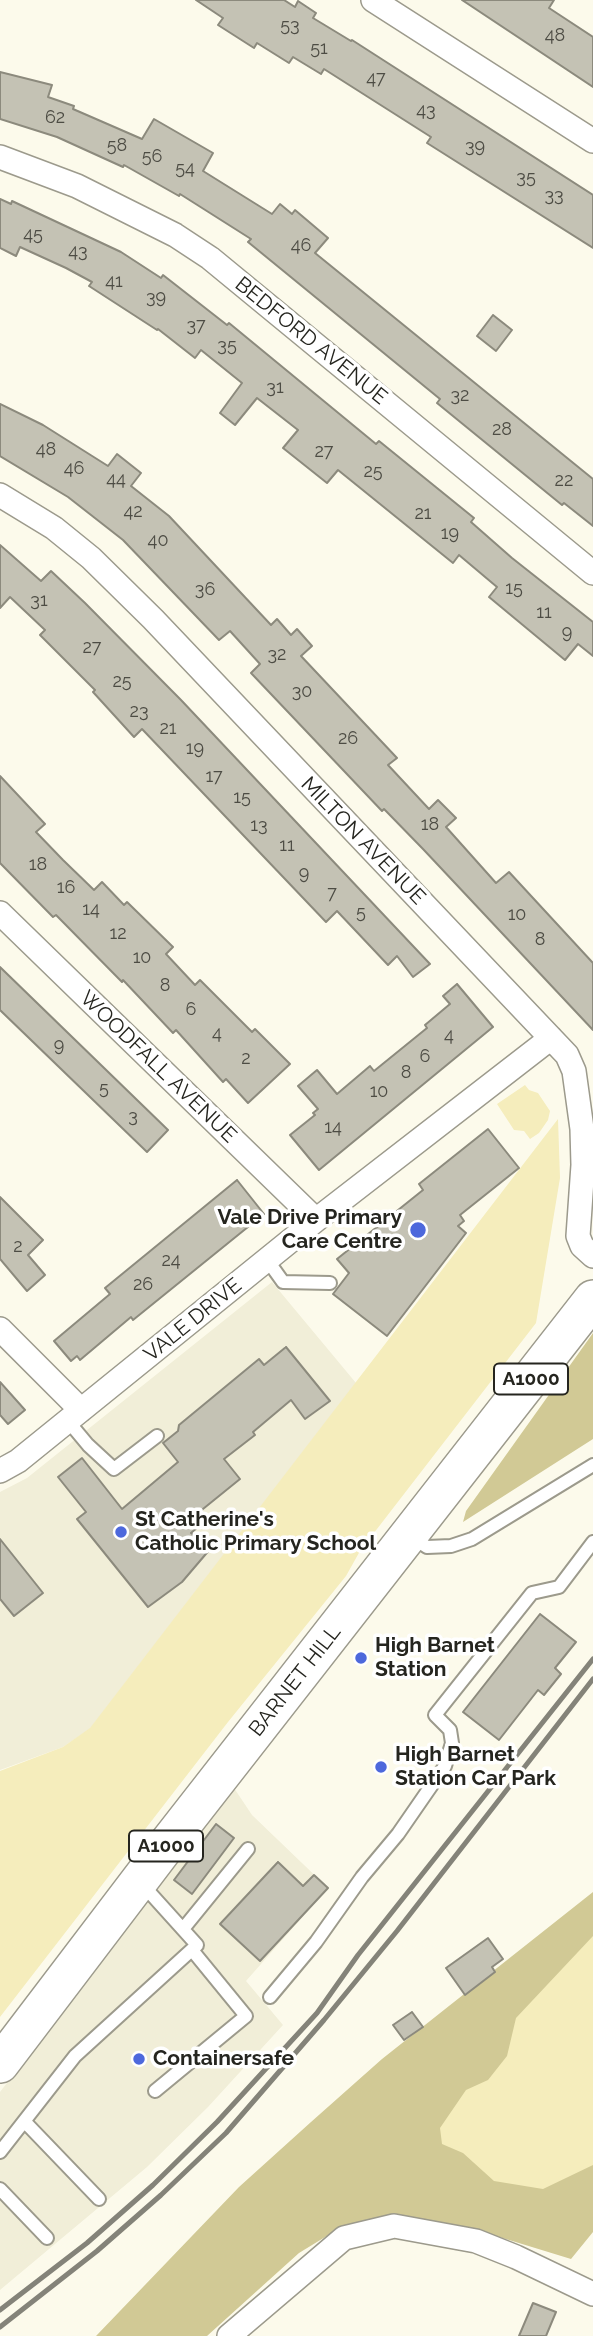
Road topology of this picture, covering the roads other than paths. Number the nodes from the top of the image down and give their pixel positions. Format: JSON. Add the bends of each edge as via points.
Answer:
{"nodes":[{"id":1,"x":373,"y":0,"type":"edge"},
{"id":2,"x":593,"y":141,"type":"edge"},
{"id":3,"x":0,"y":157,"type":"edge"},
{"id":4,"x":0,"y":495,"type":"edge"},
{"id":5,"x":593,"y":573,"type":"edge"},
{"id":6,"x":0,"y":914,"type":"edge"},
{"id":7,"x":551,"y":1038,"type":"junction"},
{"id":8,"x":316,"y":1220,"type":"junction"},
{"id":9,"x":593,"y":1256,"type":"edge"},
{"id":10,"x":268,"y":1261,"type":"junction"},
{"id":11,"x":330,"y":1283,"type":"dead end"},
{"id":12,"x":593,"y":1299,"type":"edge"},
{"id":13,"x":0,"y":1329,"type":"edge"},
{"id":14,"x":74,"y":1416,"type":"junction"},
{"id":15,"x":158,"y":1436,"type":"dead end"},
{"id":16,"x":593,"y":1465,"type":"edge"},
{"id":17,"x":0,"y":1471,"type":"edge"},
{"id":18,"x":410,"y":1536,"type":"junction"},
{"id":19,"x":593,"y":1542,"type":"edge"},
{"id":20,"x":248,"y":1849,"type":"dead end"},
{"id":21,"x":139,"y":1881,"type":"junction"},
{"id":22,"x":183,"y":1929,"type":"junction"},
{"id":23,"x":192,"y":1950,"type":"junction"},
{"id":24,"x":270,"y":1997,"type":"dead end"},
{"id":25,"x":0,"y":2064,"type":"edge"},
{"id":26,"x":155,"y":2091,"type":"dead end"},
{"id":27,"x":26,"y":2122,"type":"junction"},
{"id":28,"x":0,"y":2152,"type":"edge"},
{"id":29,"x":0,"y":2189,"type":"edge"},
{"id":30,"x":99,"y":2199,"type":"dead end"},
{"id":31,"x":47,"y":2238,"type":"dead end"},
{"id":32,"x":593,"y":2294,"type":"edge"},
{"id":33,"x":229,"y":2336,"type":"edge"}],
"edges":[{"from":1,"to":2,"type":"street"},
{"from":3,"to":5,"type":"street","name":"BEDFORD AVENUE","via":[[88,192],[175,235],[210,258]]},
{"from":4,"to":7,"type":"street","name":"MILTON AVENUE","via":[[54,528],[91,558]]},
{"from":6,"to":8,"type":"street","name":"WOODFALL AVENUE"},
{"from":7,"to":8,"type":"street","name":"VALE DRIVE"},
{"from":7,"to":9,"type":"street","name":"MILTON AVENUE","via":[[574,1071],[583,1165],[578,1236]]},
{"from":8,"to":10,"type":"street","name":"VALE DRIVE"},
{"from":10,"to":11,"type":"lane","via":[[283,1282]]},
{"from":10,"to":14,"type":"street","name":"VALE DRIVE"},
{"from":12,"to":18,"type":"main road","name":"BARNET HILL","number":"A1000"},
{"from":13,"to":14,"type":"street"},
{"from":14,"to":15,"type":"lane","via":[[88,1445],[114,1469]]},
{"from":14,"to":17,"type":"street","name":"VALE DRIVE"},
{"from":16,"to":18,"type":"lane","via":[[472,1539],[427,1547]]},
{"from":18,"to":21,"type":"main road","name":"BARNET HILL","number":"A1000"},
{"from":19,"to":24,"type":"lane","via":[[559,1587],[532,1593],[435,1715],[450,1730],[452,1743],[445,1766],[398,1834]]},
{"from":20,"to":22,"type":"lane"},
{"from":21,"to":22,"type":"lane"},
{"from":21,"to":25,"type":"main road","name":"BARNET HILL","number":"A1000"},
{"from":22,"to":23,"type":"lane","via":[[197,1945]]},
{"from":23,"to":26,"type":"lane","via":[[246,2016]]},
{"from":23,"to":27,"type":"lane","via":[[75,2056]]},
{"from":27,"to":28,"type":"lane"},
{"from":27,"to":30,"type":"lane"},
{"from":29,"to":31,"type":"lane"},
{"from":32,"to":33,"type":"street","via":[[476,2241],[394,2226],[344,2238]]}]}
